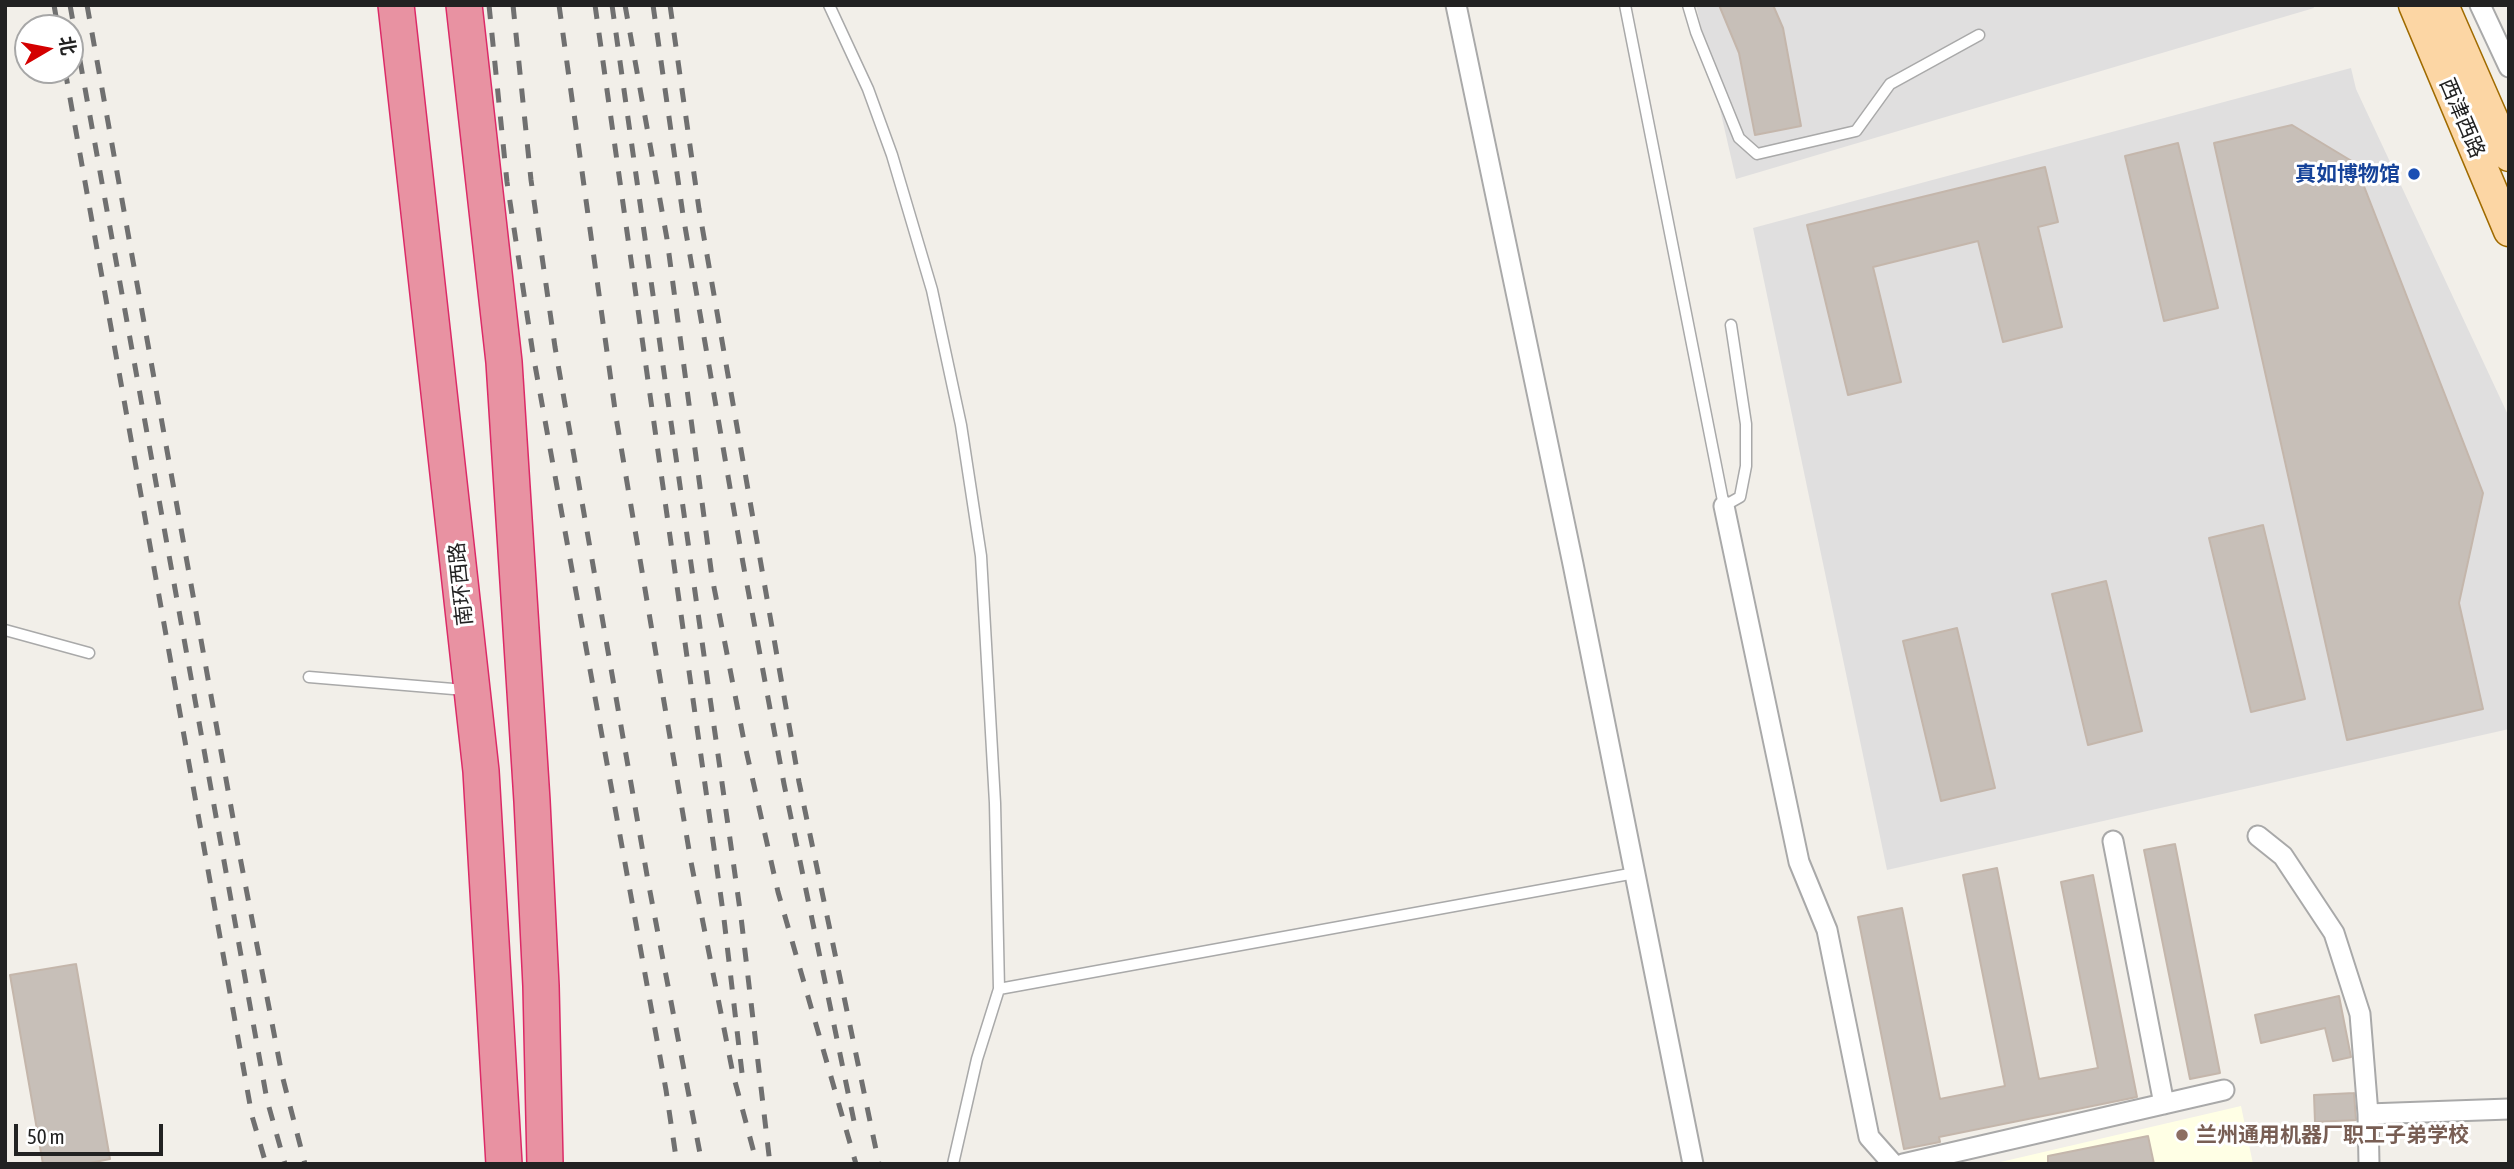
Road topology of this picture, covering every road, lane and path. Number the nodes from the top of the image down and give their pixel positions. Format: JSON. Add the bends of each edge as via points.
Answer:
{"nodes":[{"id":1,"x":396,"y":5,"type":"edge"},
{"id":2,"x":464,"y":5,"type":"edge"},
{"id":3,"x":830,"y":5,"type":"edge"},
{"id":4,"x":1456,"y":5,"type":"edge"},
{"id":5,"x":1625,"y":5,"type":"edge"},
{"id":6,"x":1688,"y":5,"type":"edge"},
{"id":7,"x":2414,"y":5,"type":"edge"},
{"id":8,"x":2443,"y":5,"type":"edge"},
{"id":9,"x":2480,"y":5,"type":"edge"},
{"id":10,"x":1979,"y":35,"type":"dead end"},
{"id":11,"x":2509,"y":67,"type":"edge"},
{"id":12,"x":2509,"y":156,"type":"edge"},
{"id":13,"x":2509,"y":232,"type":"edge"},
{"id":14,"x":1731,"y":325,"type":"dead end"},
{"id":15,"x":1724,"y":506,"type":"junction"},
{"id":16,"x":5,"y":630,"type":"edge"},
{"id":17,"x":89,"y":653,"type":"dead end"},
{"id":18,"x":309,"y":677,"type":"dead end"},
{"id":19,"x":473,"y":691,"type":"junction"},
{"id":20,"x":2258,"y":836,"type":"dead end"},
{"id":21,"x":2113,"y":841,"type":"dead end"},
{"id":22,"x":1635,"y":873,"type":"junction"},
{"id":23,"x":999,"y":989,"type":"junction"},
{"id":24,"x":2224,"y":1090,"type":"dead end"},
{"id":25,"x":2164,"y":1104,"type":"junction"},
{"id":26,"x":2509,"y":1109,"type":"edge"},
{"id":27,"x":2368,"y":1114,"type":"junction"},
{"id":28,"x":504,"y":1164,"type":"edge"},
{"id":29,"x":545,"y":1164,"type":"edge"},
{"id":30,"x":953,"y":1164,"type":"edge"},
{"id":31,"x":1693,"y":1164,"type":"edge"},
{"id":32,"x":1893,"y":1164,"type":"edge"},
{"id":33,"x":1903,"y":1164,"type":"edge"},
{"id":34,"x":2369,"y":1164,"type":"edge"}],
"edges":[{"from":1,"to":19,"type":"highway","name":"南环西路"},
{"from":2,"to":29,"type":"highway","via":[[504,362],[533,814]]},
{"from":3,"to":23,"type":"lane","via":[[868,89],[912,223],[942,336],[965,451],[981,556],[995,803]]},
{"from":4,"to":22,"type":"street"},
{"from":5,"to":15,"type":"lane"},
{"from":6,"to":10,"type":"lane","via":[[1739,138],[1757,154],[1856,131],[1890,84]]},
{"from":7,"to":13,"type":"main road","name":"西津西路"},
{"from":8,"to":12,"type":"main road","name":"西津西路"},
{"from":9,"to":11,"type":"street"},
{"from":14,"to":15,"type":"lane","via":[[1746,424],[1746,466],[1740,497]]},
{"from":15,"to":32,"type":"street","via":[[1799,862],[1827,930],[1868,1137]]},
{"from":16,"to":17,"type":"lane"},
{"from":18,"to":19,"type":"lane"},
{"from":19,"to":28,"type":"highway","name":"南环西路"},
{"from":20,"to":27,"type":"street","via":[[2283,856],[2334,933],[2360,1014]]},
{"from":21,"to":25,"type":"street"},
{"from":22,"to":23,"type":"lane"},
{"from":22,"to":31,"type":"street"},
{"from":23,"to":30,"type":"lane"},
{"from":24,"to":25,"type":"street"},
{"from":25,"to":33,"type":"street"},
{"from":26,"to":27,"type":"street"},
{"from":27,"to":34,"type":"street"}]}
